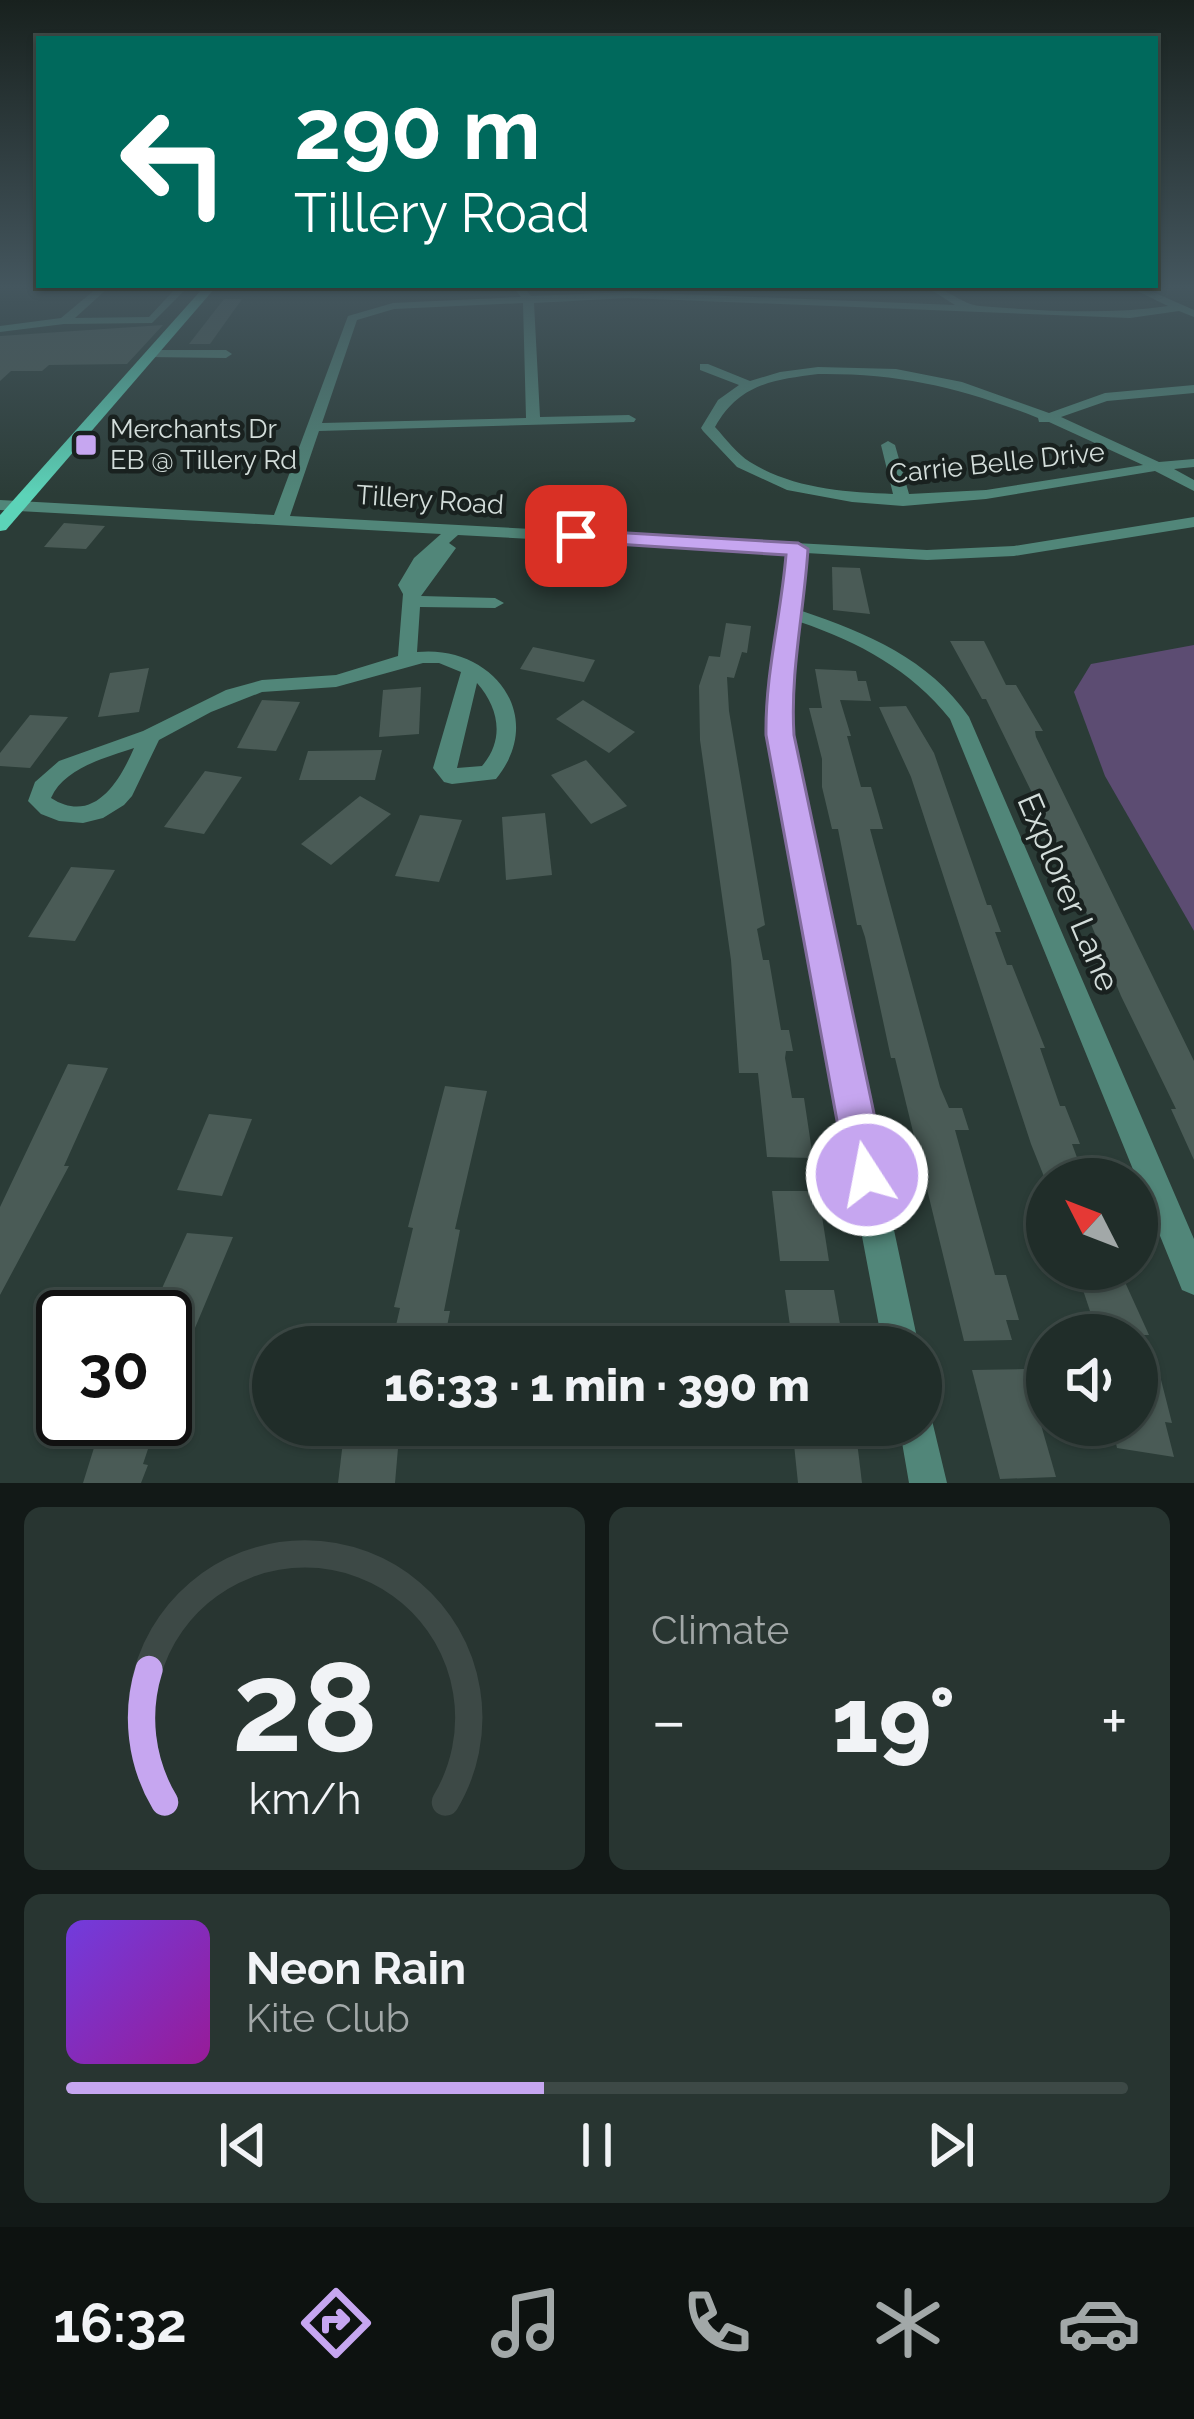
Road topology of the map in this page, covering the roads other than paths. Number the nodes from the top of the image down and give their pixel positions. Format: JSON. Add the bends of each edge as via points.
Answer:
{"nodes":[{"id":1,"x":147,"y":357,"type":"edge"},
{"id":2,"x":339,"y":357,"type":"edge"},
{"id":3,"x":528,"y":357,"type":"edge"},
{"id":4,"x":704,"y":367,"type":"dead end"},
{"id":5,"x":747,"y":384,"type":"junction"},
{"id":6,"x":1194,"y":388,"type":"edge"},
{"id":7,"x":629,"y":419,"type":"dead end"},
{"id":8,"x":1044,"y":419,"type":"junction"},
{"id":9,"x":533,"y":420,"type":"junction"},
{"id":10,"x":315,"y":427,"type":"junction"},
{"id":11,"x":888,"y":445,"type":"dead end"},
{"id":12,"x":1194,"y":463,"type":"edge"},
{"id":13,"x":1159,"y":466,"type":"junction"},
{"id":14,"x":1194,"y":486,"type":"edge"},
{"id":15,"x":903,"y":501,"type":"junction"},
{"id":16,"x":10,"y":506,"type":"edge"},
{"id":17,"x":280,"y":518,"type":"junction"},
{"id":18,"x":1193,"y":523,"type":"edge"},
{"id":19,"x":0,"y":526,"type":"edge"},
{"id":20,"x":452,"y":532,"type":"junction"},
{"id":21,"x":798,"y":549,"type":"junction"},
{"id":22,"x":412,"y":598,"type":"junction"},
{"id":23,"x":495,"y":603,"type":"dead end"},
{"id":24,"x":793,"y":614,"type":"junction"},
{"id":25,"x":406,"y":657,"type":"junction"},
{"id":26,"x":471,"y":669,"type":"junction"},
{"id":27,"x":150,"y":736,"type":"junction"},
{"id":28,"x":1194,"y":1278,"type":"edge"},
{"id":29,"x":897,"y":1326,"type":"edge"},
{"id":30,"x":920,"y":1446,"type":"edge"},
{"id":31,"x":928,"y":1483,"type":"edge"}],
"edges":[{"from":1,"to":16,"type":"main road"},
{"from":2,"to":10,"type":"street"},
{"from":3,"to":9,"type":"street"},
{"from":4,"to":5,"type":"street"},
{"from":5,"to":8,"type":"street","name":"Carrie Belle Drive","via":[[800,373],[907,374],[982,392]]},
{"from":5,"to":15,"type":"street","name":"Carrie Belle Drive","via":[[713,409],[708,428],[722,451],[794,488]]},
{"from":6,"to":8,"type":"street","via":[[1105,397]]},
{"from":7,"to":9,"type":"street"},
{"from":8,"to":13,"type":"street","name":"Carrie Belle Drive"},
{"from":9,"to":10,"type":"street"},
{"from":10,"to":17,"type":"street"},
{"from":11,"to":15,"type":"street"},
{"from":12,"to":13,"type":"street"},
{"from":13,"to":14,"type":"street","name":"Carrie Belle Drive"},
{"from":13,"to":15,"type":"street","name":"Carrie Belle Drive"},
{"from":16,"to":17,"type":"street","name":"Tillery Road"},
{"from":16,"to":19,"type":"main road"},
{"from":17,"to":20,"type":"street","name":"Tillery Road"},
{"from":18,"to":21,"type":"street","name":"Tillery Road","via":[[970,555]]},
{"from":20,"to":21,"type":"street","name":"Tillery Road"},
{"from":20,"to":22,"type":"street"},
{"from":21,"to":24,"type":"street"},
{"from":22,"to":23,"type":"street"},
{"from":22,"to":25,"type":"street"},
{"from":24,"to":28,"type":"street","name":"Explorer Lane","via":[[886,650],[928,680],[959,717]]},
{"from":24,"to":29,"type":"street","via":[[778,686],[783,762]]},
{"from":25,"to":26,"type":"street","via":[[439,655]]},
{"from":25,"to":27,"type":"street","via":[[349,679],[249,690]]},
{"from":26,"to":26,"type":"street","via":[[505,706],[505,748],[488,773],[452,776],[444,768]]},
{"from":27,"to":27,"type":"street","via":[[67,767],[39,801],[52,814],[76,817],[116,800]]},
{"from":30,"to":31,"type":"street"}]}
